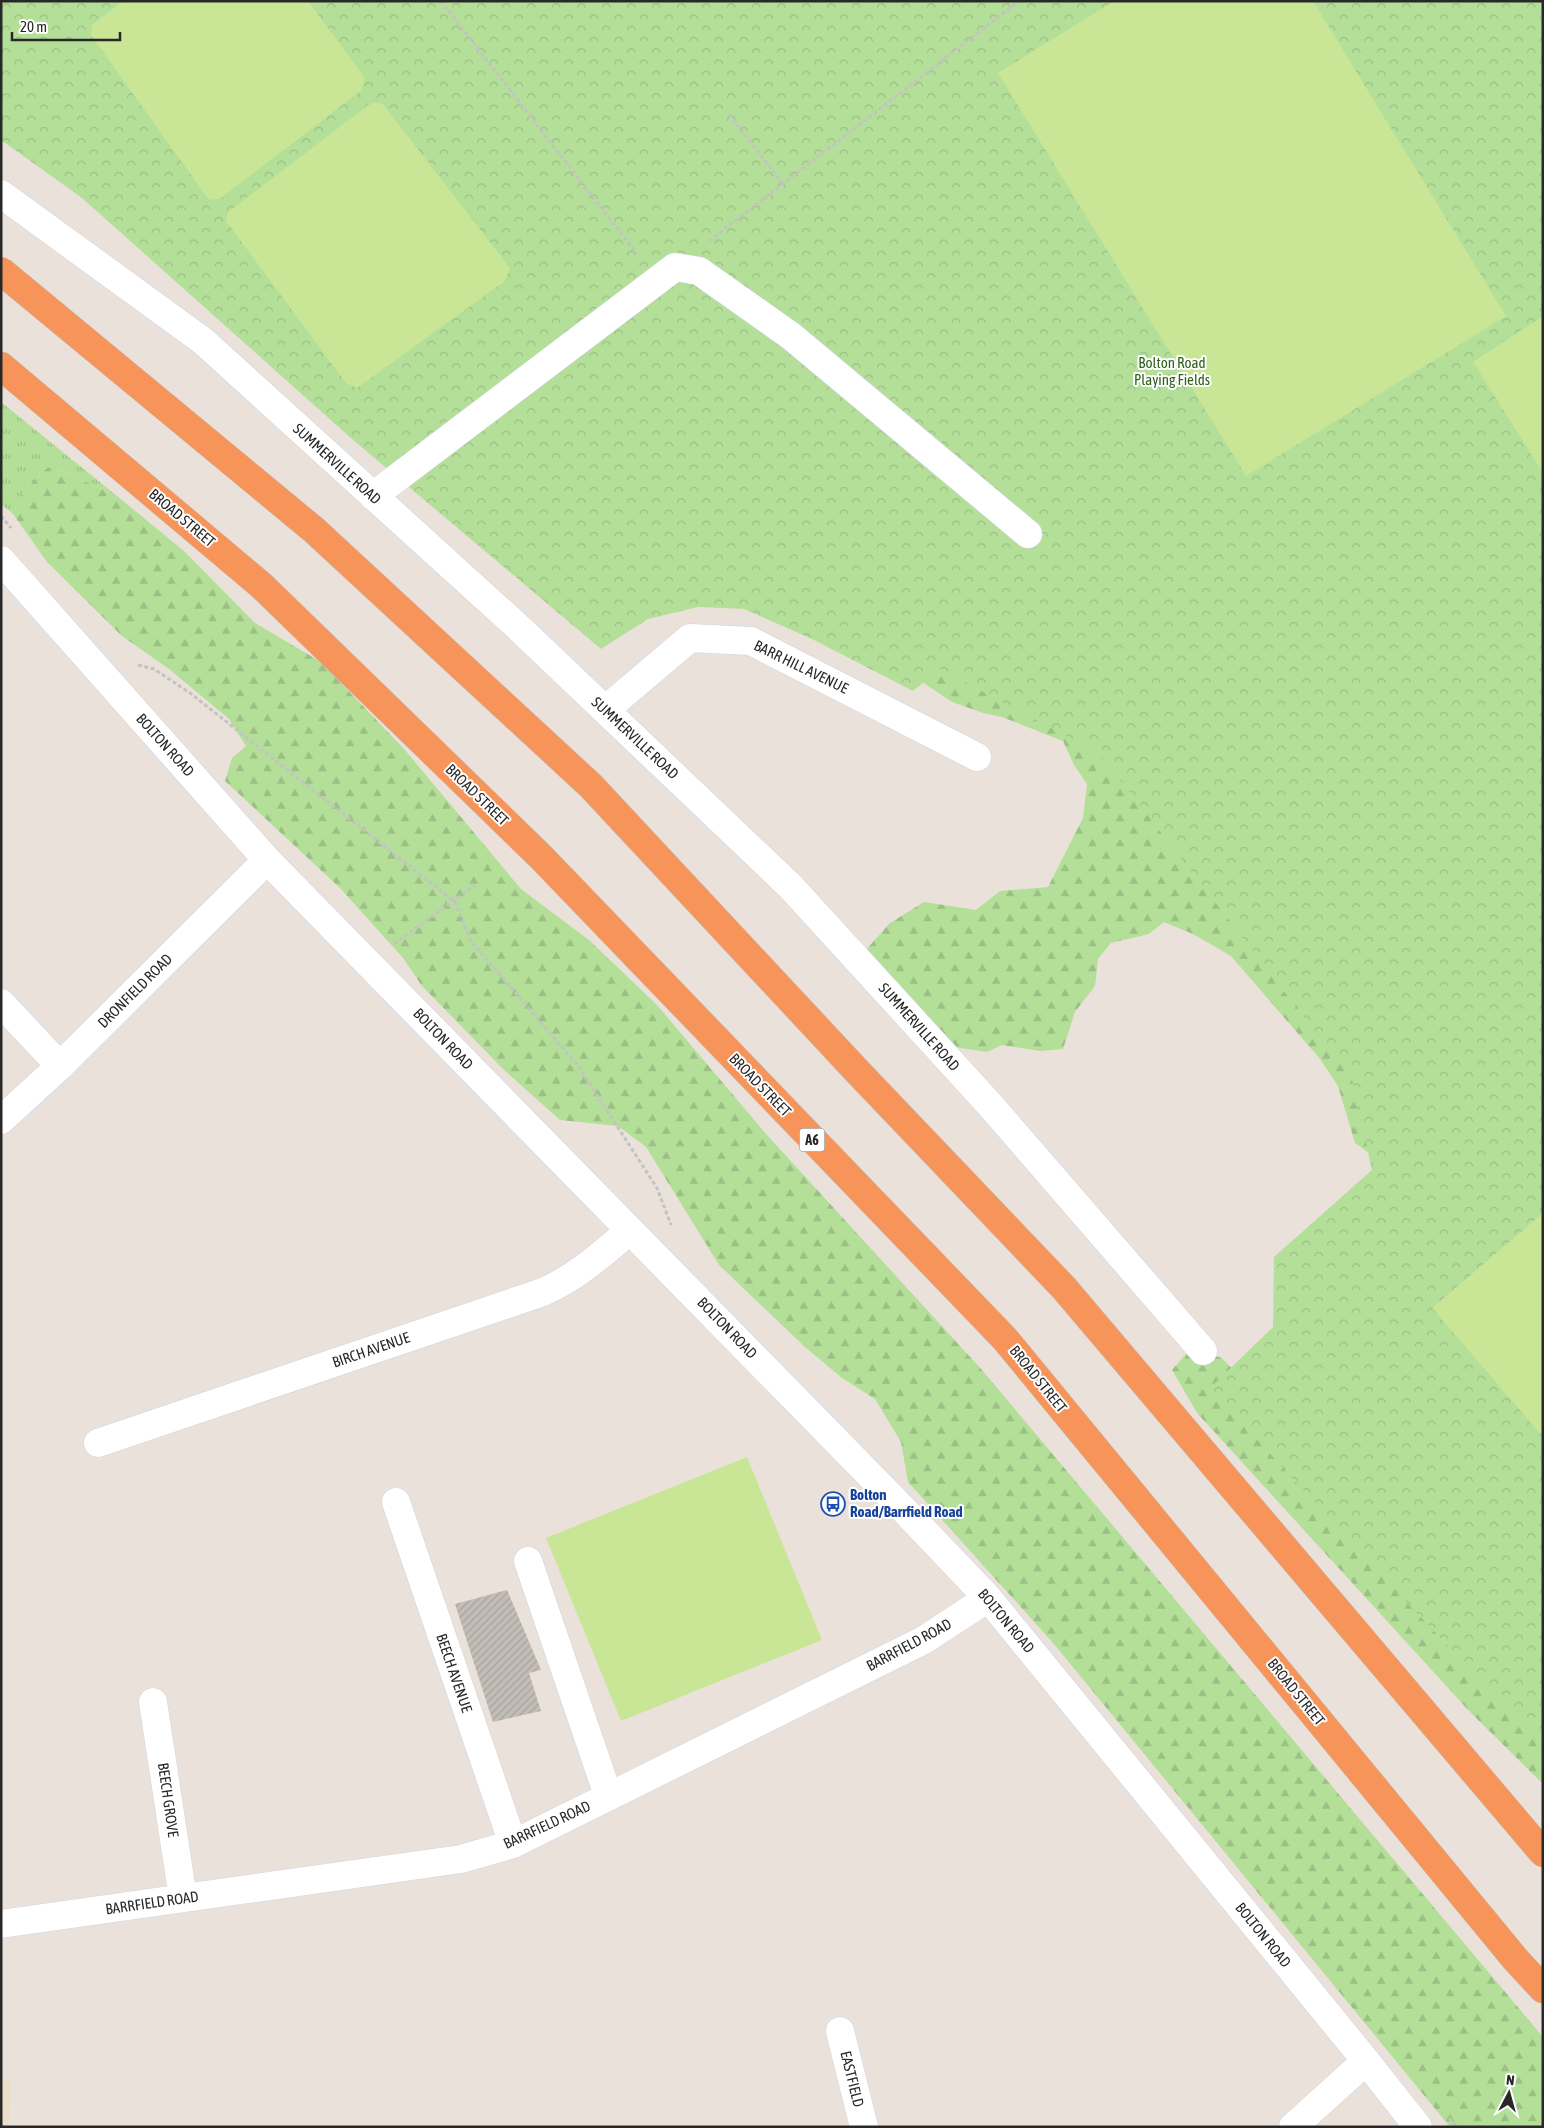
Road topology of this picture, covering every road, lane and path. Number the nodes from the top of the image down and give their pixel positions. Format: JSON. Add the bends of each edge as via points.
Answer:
{"nodes":[{"id":1,"x":441,"y":1,"type":"edge"},
{"id":2,"x":1019,"y":1,"type":"edge"},
{"id":3,"x":729,"y":114,"type":"dead end"},
{"id":4,"x":783,"y":184,"type":"junction"},
{"id":5,"x":1,"y":194,"type":"edge"},
{"id":6,"x":1,"y":271,"type":"edge"},
{"id":7,"x":666,"y":274,"type":"junction"},
{"id":8,"x":1,"y":366,"type":"edge"},
{"id":9,"x":373,"y":496,"type":"junction"},
{"id":10,"x":1028,"y":534,"type":"dead end"},
{"id":11,"x":1,"y":560,"type":"edge"},
{"id":12,"x":129,"y":663,"type":"dead end"},
{"id":13,"x":605,"y":710,"type":"junction"},
{"id":14,"x":977,"y":757,"type":"dead end"},
{"id":15,"x":267,"y":860,"type":"junction"},
{"id":16,"x":475,"y":885,"type":"dead end"},
{"id":17,"x":454,"y":902,"type":"junction"},
{"id":18,"x":389,"y":948,"type":"dead end"},
{"id":19,"x":1,"y":1003,"type":"edge"},
{"id":20,"x":60,"y":1066,"type":"junction"},
{"id":21,"x":1,"y":1120,"type":"edge"},
{"id":22,"x":630,"y":1230,"type":"junction"},
{"id":23,"x":674,"y":1230,"type":"dead end"},
{"id":24,"x":1203,"y":1352,"type":"dead end"},
{"id":25,"x":98,"y":1443,"type":"dead end"},
{"id":26,"x":396,"y":1502,"type":"dead end"},
{"id":27,"x":528,"y":1562,"type":"dead end"},
{"id":28,"x":988,"y":1598,"type":"junction"},
{"id":29,"x":153,"y":1702,"type":"dead end"},
{"id":30,"x":608,"y":1795,"type":"junction"},
{"id":31,"x":513,"y":1844,"type":"junction"},
{"id":32,"x":1543,"y":1853,"type":"edge"},
{"id":33,"x":183,"y":1898,"type":"junction"},
{"id":34,"x":1,"y":1924,"type":"edge"},
{"id":35,"x":1543,"y":1988,"type":"edge"},
{"id":36,"x":840,"y":2031,"type":"dead end"},
{"id":37,"x":1366,"y":2061,"type":"junction"},
{"id":38,"x":864,"y":2127,"type":"edge"},
{"id":39,"x":1292,"y":2127,"type":"edge"},
{"id":40,"x":1418,"y":2127,"type":"edge"}],
"edges":[{"from":1,"to":7,"type":"path"},
{"from":2,"to":4,"type":"path"},
{"from":3,"to":4,"type":"path"},
{"from":4,"to":7,"type":"path"},
{"from":5,"to":9,"type":"street","name":"SUMMERVILLE ROAD","via":[[203,342]]},
{"from":6,"to":32,"type":"highway","bridge":true,"via":[[314,530],[591,786],[1064,1288]]},
{"from":7,"to":9,"type":"street"},
{"from":7,"to":10,"type":"street","via":[[699,271],[791,336]]},
{"from":8,"to":35,"type":"highway","name":"BROAD STREET","number":"A6","via":[[276,600],[541,857],[1005,1339],[1497,1937]]},
{"from":9,"to":13,"type":"street","name":"SUMMERVILLE ROAD"},
{"from":11,"to":15,"type":"street","name":"BOLTON ROAD"},
{"from":12,"to":17,"type":"path","via":[[154,669],[190,693]]},
{"from":13,"to":14,"type":"street","name":"BARR HILL AVENUE","via":[[690,638],[751,641]]},
{"from":13,"to":24,"type":"street","name":"SUMMERVILLE ROAD","via":[[791,887],[991,1106]]},
{"from":15,"to":20,"type":"street","name":"DRONFIELD ROAD"},
{"from":15,"to":22,"type":"street","name":"BOLTON ROAD"},
{"from":16,"to":17,"type":"path"},
{"from":17,"to":18,"type":"path"},
{"from":17,"to":23,"type":"path","via":[[471,941],[579,1067],[656,1188]]},
{"from":19,"to":20,"type":"street"},
{"from":20,"to":21,"type":"street","name":"DRONFIELD ROAD"},
{"from":22,"to":25,"type":"street","name":"BIRCH AVENUE","via":[[578,1273],[543,1292]]},
{"from":22,"to":28,"type":"street","name":"BOLTON ROAD"},
{"from":26,"to":31,"type":"street","name":"BEECH AVENUE"},
{"from":27,"to":30,"type":"street"},
{"from":28,"to":30,"type":"street","name":"BARRFIELD ROAD","via":[[924,1640]]},
{"from":28,"to":37,"type":"street","name":"BOLTON ROAD"},
{"from":29,"to":33,"type":"street","name":"BEECH GROVE"},
{"from":30,"to":31,"type":"street","name":"BARRFIELD ROAD"},
{"from":31,"to":33,"type":"street","name":"BARRFIELD ROAD","via":[[461,1859]]},
{"from":33,"to":34,"type":"street","name":"BARRFIELD ROAD"},
{"from":36,"to":38,"type":"street","name":"EASTFIELD"},
{"from":37,"to":39,"type":"street"},
{"from":37,"to":40,"type":"street","name":"BOLTON ROAD"}]}
